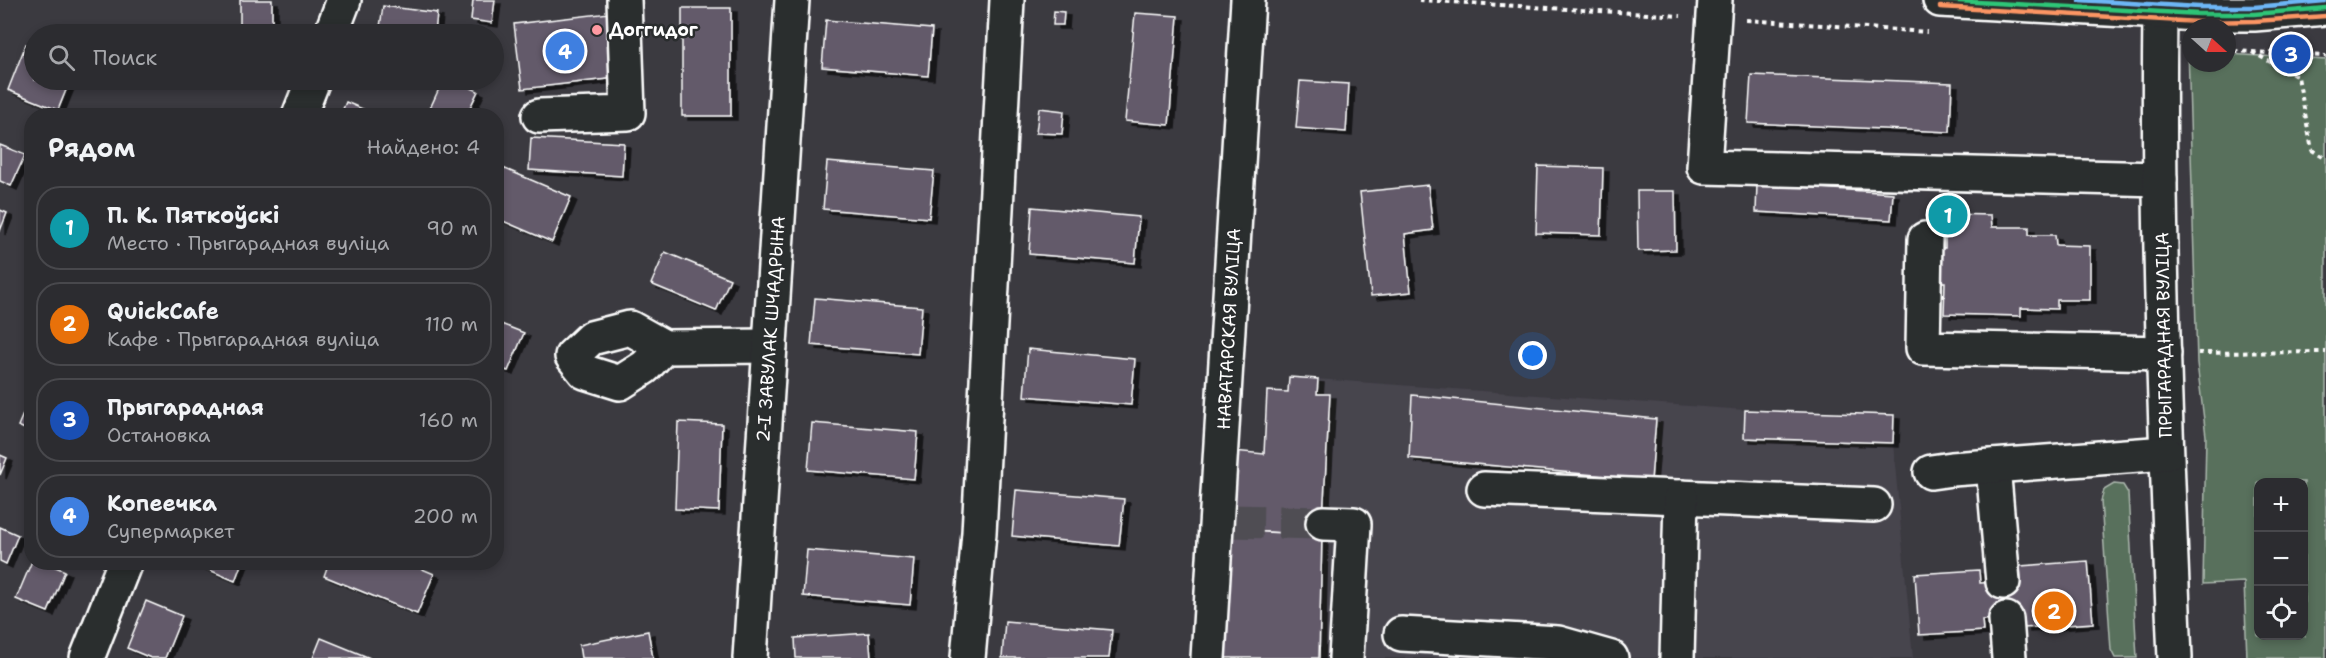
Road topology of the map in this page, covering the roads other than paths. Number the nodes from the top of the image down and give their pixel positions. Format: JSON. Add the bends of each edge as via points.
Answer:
{"nodes":[{"id":1,"x":344,"y":0,"type":"edge"},
{"id":2,"x":624,"y":0,"type":"edge"},
{"id":3,"x":792,"y":0,"type":"edge"},
{"id":4,"x":1007,"y":0,"type":"edge"},
{"id":5,"x":1248,"y":0,"type":"edge"},
{"id":6,"x":1940,"y":0,"type":"edge"},
{"id":7,"x":2200,"y":7,"type":"edge"},
{"id":8,"x":2326,"y":8,"type":"edge"},
{"id":9,"x":1714,"y":9,"type":"edge"},
{"id":10,"x":2160,"y":13,"type":"junction"},
{"id":11,"x":335,"y":24,"type":"edge"},
{"id":12,"x":309,"y":90,"type":"edge"},
{"id":13,"x":302,"y":108,"type":"edge"},
{"id":14,"x":539,"y":116,"type":"dead end"},
{"id":15,"x":2160,"y":179,"type":"junction"},
{"id":16,"x":1924,"y":239,"type":"dead end"},
{"id":17,"x":770,"y":346,"type":"junction"},
{"id":18,"x":664,"y":347,"type":"dead end"},
{"id":19,"x":2164,"y":353,"type":"junction"},
{"id":20,"x":2166,"y":453,"type":"junction"},
{"id":21,"x":1993,"y":466,"type":"junction"},
{"id":22,"x":1931,"y":472,"type":"dead end"},
{"id":23,"x":1484,"y":489,"type":"dead end"},
{"id":24,"x":1680,"y":497,"type":"junction"},
{"id":25,"x":1874,"y":505,"type":"dead end"},
{"id":26,"x":1323,"y":524,"type":"tunnel mouth"},
{"id":27,"x":121,"y":570,"type":"edge"},
{"id":28,"x":2003,"y":582,"type":"dead end"},
{"id":29,"x":2006,"y":619,"type":"dead end"},
{"id":30,"x":1401,"y":634,"type":"dead end"},
{"id":31,"x":87,"y":658,"type":"edge"},
{"id":32,"x":750,"y":658,"type":"edge"},
{"id":33,"x":968,"y":658,"type":"edge"},
{"id":34,"x":1208,"y":658,"type":"edge"},
{"id":35,"x":1346,"y":658,"type":"edge"},
{"id":36,"x":1611,"y":658,"type":"edge"},
{"id":37,"x":1677,"y":658,"type":"edge"},
{"id":38,"x":2009,"y":658,"type":"edge"},
{"id":39,"x":2175,"y":658,"type":"edge"}],
"edges":[{"from":1,"to":11,"type":"street"},
{"from":2,"to":14,"type":"street","via":[[628,113]]},
{"from":3,"to":17,"type":"street","name":"2-І ЗАВУЛАК ШЧАДРЫНА"},
{"from":4,"to":33,"type":"street","via":[[979,533]]},
{"from":5,"to":34,"type":"street","name":"НАВАТАРСКАЯ ВУЛІЦА","via":[[1224,521]]},
{"from":6,"to":10,"type":"street"},
{"from":7,"to":8,"type":"street","via":[[2254,14]]},
{"from":7,"to":10,"type":"street"},
{"from":9,"to":15,"type":"street","via":[[1704,166]]},
{"from":10,"to":15,"type":"street","name":"ПРЫГАРАДНАЯ ВУЛІЦА"},
{"from":12,"to":13,"type":"street"},
{"from":15,"to":19,"type":"street","name":"ПРЫГАРАДНАЯ ВУЛІЦА"},
{"from":16,"to":19,"type":"street","via":[[1923,348]]},
{"from":17,"to":18,"type":"street"},
{"from":17,"to":32,"type":"street","name":"2-І ЗАВУЛАК ШЧАДРЫНА"},
{"from":19,"to":20,"type":"street","name":"ПРЫГАРАДНАЯ ВУЛІЦА"},
{"from":20,"to":21,"type":"street"},
{"from":20,"to":39,"type":"street","name":"ПРЫГАРАДНАЯ ВУЛІЦА"},
{"from":21,"to":22,"type":"street"},
{"from":21,"to":28,"type":"street"},
{"from":23,"to":24,"type":"street"},
{"from":24,"to":25,"type":"street"},
{"from":24,"to":37,"type":"street"},
{"from":26,"to":35,"type":"street","via":[[1354,524]]},
{"from":27,"to":31,"type":"street"},
{"from":29,"to":38,"type":"street"},
{"from":30,"to":36,"type":"street","via":[[1558,643]]}]}
